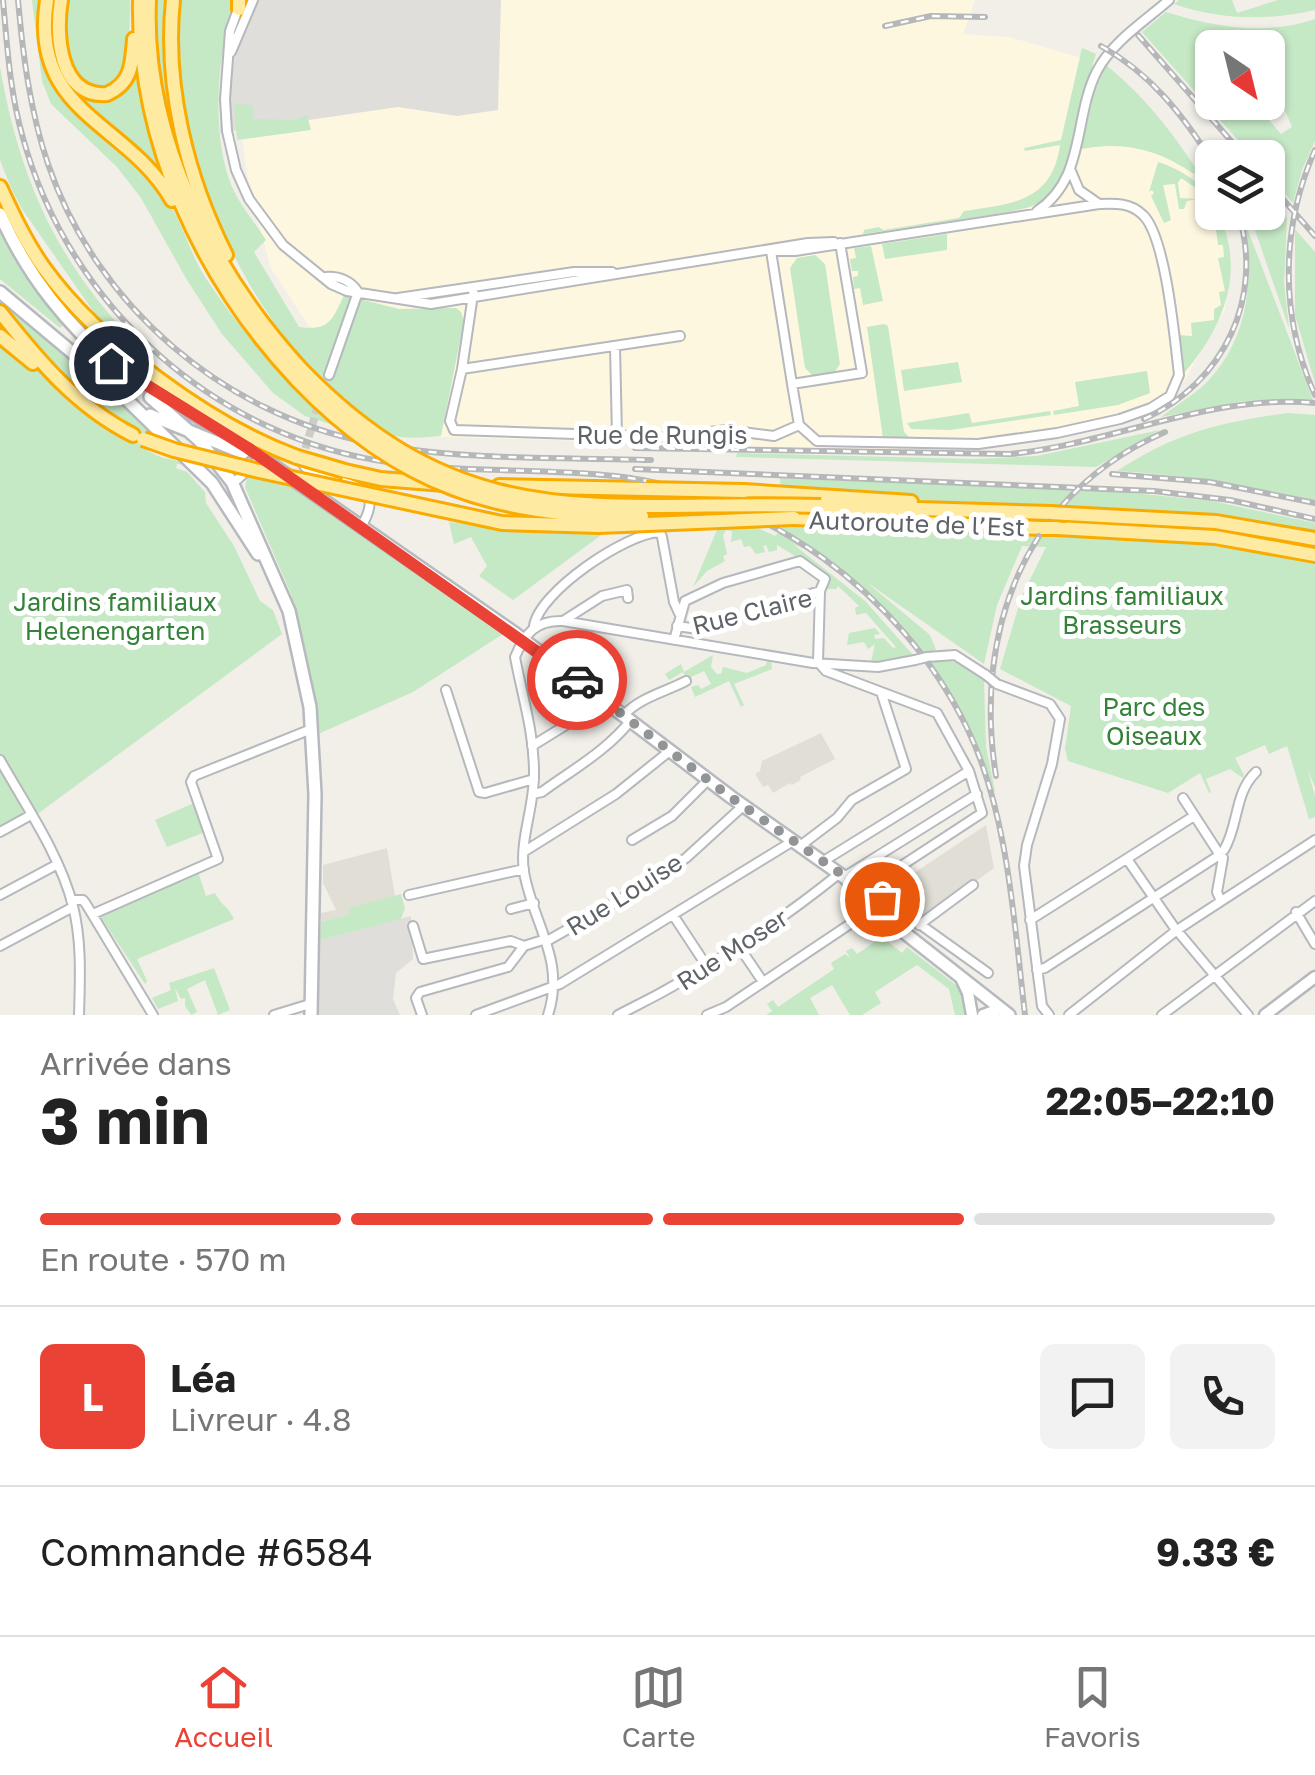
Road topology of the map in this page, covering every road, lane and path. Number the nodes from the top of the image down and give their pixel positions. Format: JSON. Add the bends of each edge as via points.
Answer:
{"nodes":[{"id":1,"x":48,"y":0,"type":"edge"},
{"id":2,"x":62,"y":0,"type":"edge"},
{"id":3,"x":173,"y":0,"type":"edge"},
{"id":4,"x":252,"y":0,"type":"edge"},
{"id":5,"x":1169,"y":0,"type":"edge"},
{"id":6,"x":142,"y":3,"type":"edge"},
{"id":7,"x":240,"y":3,"type":"edge"},
{"id":8,"x":228,"y":61,"type":"junction"},
{"id":9,"x":1071,"y":170,"type":"junction"},
{"id":10,"x":0,"y":187,"type":"edge"},
{"id":11,"x":1099,"y":204,"type":"junction"},
{"id":12,"x":0,"y":214,"type":"edge"},
{"id":13,"x":1023,"y":216,"type":"junction"},
{"id":14,"x":840,"y":243,"type":"junction"},
{"id":15,"x":771,"y":251,"type":"junction"},
{"id":16,"x":206,"y":258,"type":"junction"},
{"id":17,"x":237,"y":285,"type":"junction"},
{"id":18,"x":0,"y":292,"type":"edge"},
{"id":19,"x":358,"y":292,"type":"junction"},
{"id":20,"x":473,"y":293,"type":"junction"},
{"id":21,"x":0,"y":312,"type":"edge"},
{"id":22,"x":0,"y":336,"type":"edge"},
{"id":23,"x":680,"y":336,"type":"dead end"},
{"id":24,"x":616,"y":346,"type":"junction"},
{"id":25,"x":111,"y":363,"type":"junction"},
{"id":26,"x":462,"y":369,"type":"junction"},
{"id":27,"x":329,"y":374,"type":"dead end"},
{"id":28,"x":299,"y":375,"type":"junction"},
{"id":29,"x":792,"y":384,"type":"junction"},
{"id":30,"x":120,"y":394,"type":"junction"},
{"id":31,"x":800,"y":425,"type":"junction"},
{"id":32,"x":192,"y":432,"type":"junction"},
{"id":33,"x":618,"y":436,"type":"junction"},
{"id":34,"x":138,"y":437,"type":"junction"},
{"id":35,"x":214,"y":448,"type":"junction"},
{"id":36,"x":256,"y":460,"type":"junction"},
{"id":37,"x":300,"y":461,"type":"junction"},
{"id":38,"x":238,"y":479,"type":"dead end"},
{"id":39,"x":521,"y":504,"type":"junction"},
{"id":40,"x":968,"y":510,"type":"junction"},
{"id":41,"x":794,"y":518,"type":"junction"},
{"id":42,"x":362,"y":527,"type":"junction"},
{"id":43,"x":1315,"y":539,"type":"edge"},
{"id":44,"x":1315,"y":554,"type":"edge"},
{"id":45,"x":820,"y":590,"type":"junction"},
{"id":46,"x":628,"y":598,"type":"dead end"},
{"id":47,"x":679,"y":613,"type":"junction"},
{"id":48,"x":563,"y":622,"type":"junction"},
{"id":49,"x":534,"y":626,"type":"junction"},
{"id":50,"x":677,"y":626,"type":"junction"},
{"id":51,"x":523,"y":640,"type":"junction"},
{"id":52,"x":674,"y":640,"type":"junction"},
{"id":53,"x":818,"y":662,"type":"junction"},
{"id":54,"x":686,"y":681,"type":"dead end"},
{"id":55,"x":446,"y":690,"type":"dead end"},
{"id":56,"x":596,"y":694,"type":"junction"},
{"id":57,"x":882,"y":694,"type":"junction"},
{"id":58,"x":628,"y":717,"type":"junction"},
{"id":59,"x":309,"y":730,"type":"junction"},
{"id":60,"x":532,"y":746,"type":"junction"},
{"id":61,"x":671,"y":750,"type":"junction"},
{"id":62,"x":0,"y":760,"type":"edge"},
{"id":63,"x":969,"y":771,"type":"junction"},
{"id":64,"x":1256,"y":772,"type":"dead end"},
{"id":65,"x":534,"y":779,"type":"junction"},
{"id":66,"x":709,"y":780,"type":"junction"},
{"id":67,"x":533,"y":794,"type":"junction"},
{"id":68,"x":977,"y":794,"type":"junction"},
{"id":69,"x":1183,"y":798,"type":"dead end"},
{"id":70,"x":743,"y":806,"type":"junction"},
{"id":71,"x":31,"y":815,"type":"junction"},
{"id":72,"x":1194,"y":816,"type":"junction"},
{"id":73,"x":0,"y":832,"type":"edge"},
{"id":74,"x":632,"y":840,"type":"dead end"},
{"id":75,"x":1315,"y":840,"type":"edge"},
{"id":76,"x":796,"y":843,"type":"junction"},
{"id":77,"x":524,"y":850,"type":"junction"},
{"id":78,"x":1221,"y":854,"type":"junction"},
{"id":79,"x":1127,"y":858,"type":"junction"},
{"id":80,"x":822,"y":862,"type":"junction"},
{"id":81,"x":56,"y":865,"type":"junction"},
{"id":82,"x":524,"y":869,"type":"junction"},
{"id":83,"x":842,"y":875,"type":"junction"},
{"id":84,"x":973,"y":885,"type":"dead end"},
{"id":85,"x":862,"y":891,"type":"junction"},
{"id":86,"x":0,"y":895,"type":"edge"},
{"id":87,"x":409,"y":896,"type":"dead end"},
{"id":88,"x":1153,"y":898,"type":"junction"},
{"id":89,"x":1220,"y":899,"type":"junction"},
{"id":90,"x":1315,"y":901,"type":"edge"},
{"id":91,"x":534,"y":903,"type":"junction"},
{"id":92,"x":72,"y":904,"type":"junction"},
{"id":93,"x":876,"y":904,"type":"junction"},
{"id":94,"x":510,"y":909,"type":"dead end"},
{"id":95,"x":1296,"y":912,"type":"junction"},
{"id":96,"x":93,"y":914,"type":"junction"},
{"id":97,"x":673,"y":915,"type":"junction"},
{"id":98,"x":1030,"y":920,"type":"junction"},
{"id":99,"x":919,"y":925,"type":"junction"},
{"id":100,"x":413,"y":926,"type":"dead end"},
{"id":101,"x":1177,"y":930,"type":"junction"},
{"id":102,"x":547,"y":940,"type":"junction"},
{"id":103,"x":1315,"y":944,"type":"edge"},
{"id":104,"x":0,"y":946,"type":"edge"},
{"id":105,"x":524,"y":946,"type":"junction"},
{"id":106,"x":740,"y":948,"type":"junction"},
{"id":107,"x":708,"y":968,"type":"junction"},
{"id":108,"x":1037,"y":970,"type":"junction"},
{"id":109,"x":988,"y":973,"type":"dead end"},
{"id":110,"x":1214,"y":975,"type":"junction"},
{"id":111,"x":960,"y":977,"type":"junction"},
{"id":112,"x":1315,"y":977,"type":"edge"},
{"id":113,"x":762,"y":982,"type":"junction"},
{"id":114,"x":555,"y":986,"type":"junction"},
{"id":115,"x":310,"y":1010,"type":"edge"},
{"id":116,"x":1001,"y":1013,"type":"edge"},
{"id":117,"x":80,"y":1015,"type":"edge"},
{"id":118,"x":153,"y":1015,"type":"edge"},
{"id":119,"x":274,"y":1015,"type":"edge"},
{"id":120,"x":422,"y":1015,"type":"edge"},
{"id":121,"x":476,"y":1015,"type":"edge"},
{"id":122,"x":548,"y":1015,"type":"edge"},
{"id":123,"x":618,"y":1015,"type":"edge"},
{"id":124,"x":706,"y":1015,"type":"edge"},
{"id":125,"x":972,"y":1015,"type":"edge"},
{"id":126,"x":983,"y":1015,"type":"edge"},
{"id":127,"x":1049,"y":1015,"type":"edge"},
{"id":128,"x":1069,"y":1015,"type":"edge"},
{"id":129,"x":1162,"y":1015,"type":"edge"},
{"id":130,"x":1248,"y":1015,"type":"edge"},
{"id":131,"x":1264,"y":1015,"type":"edge"}],
"edges":[{"from":1,"to":16,"type":"highway","via":[[47,44],[62,87],[154,172]]},
{"from":2,"to":6,"type":"highway","via":[[64,63],[79,87],[95,95],[113,92],[128,78]]},
{"from":3,"to":17,"type":"highway","via":[[184,140]]},
{"from":4,"to":8,"type":"street"},
{"from":5,"to":9,"type":"street","via":[[1100,66]]},
{"from":6,"to":16,"type":"highway","via":[[150,107]]},
{"from":6,"to":17,"type":"highway","via":[[172,152],[204,230]]},
{"from":7,"to":8,"type":"street"},
{"from":8,"to":19,"type":"street","via":[[227,131],[243,186],[262,220],[283,246],[332,284]]},
{"from":9,"to":11,"type":"street","via":[[1079,190]]},
{"from":9,"to":13,"type":"street","via":[[1054,198]]},
{"from":10,"to":37,"type":"highway","via":[[32,250],[86,317],[205,410]]},
{"from":11,"to":13,"type":"street"},
{"from":11,"to":31,"type":"street","via":[[1133,208],[1156,235],[1178,370],[1166,400],[1090,426],[978,444],[828,443],[812,439]]},
{"from":12,"to":25,"type":"main road","via":[[44,294]]},
{"from":13,"to":14,"type":"street"},
{"from":14,"to":15,"type":"street"},
{"from":14,"to":29,"type":"street","via":[[862,374]]},
{"from":15,"to":20,"type":"street","via":[[630,272],[574,272]]},
{"from":15,"to":29,"type":"street"},
{"from":16,"to":28,"type":"highway","via":[[257,334]]},
{"from":17,"to":28,"type":"highway"},
{"from":18,"to":30,"type":"main road"},
{"from":19,"to":20,"type":"street","via":[[431,304]]},
{"from":19,"to":27,"type":"street"},
{"from":20,"to":26,"type":"street"},
{"from":21,"to":34,"type":"highway","via":[[71,393]]},
{"from":22,"to":34,"type":"highway","via":[[80,407]]},
{"from":23,"to":24,"type":"street"},
{"from":24,"to":26,"type":"street"},
{"from":24,"to":33,"type":"street"},
{"from":25,"to":32,"type":"main road"},
{"from":25,"to":36,"type":"main road"},
{"from":26,"to":33,"type":"street","name":"Rue de Rungis","via":[[453,430]]},
{"from":28,"to":39,"type":"highway","bridge":true,"via":[[330,413],[390,459],[451,489]]},
{"from":29,"to":31,"type":"street"},
{"from":30,"to":32,"type":"main road","via":[[160,421]]},
{"from":30,"to":59,"type":"main road","via":[[212,483],[256,550],[282,608]]},
{"from":31,"to":33,"type":"street","name":"Rue de Rungis","via":[[774,436],[727,430]]},
{"from":32,"to":35,"type":"main road"},
{"from":34,"to":41,"type":"highway","bridge":true,"via":[[255,470],[502,523]]},
{"from":35,"to":36,"type":"main road"},
{"from":35,"to":59,"type":"main road","via":[[289,611]]},
{"from":36,"to":38,"type":"street"},
{"from":36,"to":42,"type":"main road"},
{"from":37,"to":40,"type":"highway","bridge":true,"via":[[412,483],[744,491]]},
{"from":37,"to":42,"type":"street","via":[[314,475],[359,486],[369,499]]},
{"from":39,"to":40,"type":"highway","name":"Autoroute de l’Est","bridge":true},
{"from":39,"to":41,"type":"highway","name":"Autoroute de l’Est","bridge":true,"via":[[573,516]]},
{"from":40,"to":43,"type":"highway","name":"Autoroute de l’Est","bridge":true,"via":[[1216,522]]},
{"from":41,"to":44,"type":"highway","name":"Autoroute de l’Est","bridge":true,"via":[[1215,537]]},
{"from":42,"to":51,"type":"main road"},
{"from":45,"to":47,"type":"street","name":"Rue Claire","via":[[825,578],[800,561],[723,583],[685,601]]},
{"from":45,"to":50,"type":"street","name":"Rue Claire","via":[[698,629]]},
{"from":45,"to":53,"type":"street","name":"Rue Claire"},
{"from":46,"to":48,"type":"street","via":[[627,590],[602,596]]},
{"from":47,"to":49,"type":"street","via":[[658,532],[641,534],[592,562]]},
{"from":47,"to":50,"type":"street"},
{"from":48,"to":49,"type":"street"},
{"from":48,"to":52,"type":"street"},
{"from":49,"to":51,"type":"street"},
{"from":50,"to":52,"type":"street"},
{"from":51,"to":56,"type":"main road"},
{"from":51,"to":60,"type":"street","via":[[515,656]]},
{"from":52,"to":53,"type":"street"},
{"from":53,"to":57,"type":"street"},
{"from":53,"to":98,"type":"street","bridge":true,"via":[[878,667],[956,655],[997,684],[1050,704],[1060,719],[1025,854]]},
{"from":54,"to":58,"type":"street","via":[[632,706]]},
{"from":55,"to":65,"type":"street","via":[[479,792]]},
{"from":56,"to":58,"type":"main road"},
{"from":56,"to":60,"type":"street","via":[[566,725]]},
{"from":57,"to":63,"type":"street","via":[[937,713]]},
{"from":57,"to":76,"type":"street","via":[[906,770]]},
{"from":58,"to":61,"type":"main road"},
{"from":58,"to":67,"type":"street","via":[[617,737]]},
{"from":59,"to":96,"type":"street","via":[[198,773],[191,782],[218,859]]},
{"from":59,"to":115,"type":"main road","via":[[316,809]]},
{"from":60,"to":65,"type":"street"},
{"from":61,"to":66,"type":"main road"},
{"from":61,"to":77,"type":"street","via":[[616,794]]},
{"from":62,"to":71,"type":"street"},
{"from":63,"to":68,"type":"street"},
{"from":63,"to":80,"type":"street"},
{"from":64,"to":78,"type":"street"},
{"from":65,"to":67,"type":"street"},
{"from":66,"to":70,"type":"main road"},
{"from":66,"to":74,"type":"street","via":[[672,816]]},
{"from":67,"to":77,"type":"street"},
{"from":68,"to":83,"type":"street","name":"Rue Moser"},
{"from":68,"to":85,"type":"street","via":[[982,813]]},
{"from":69,"to":72,"type":"street"},
{"from":70,"to":76,"type":"main road"},
{"from":70,"to":102,"type":"street","name":"Rue Louise","via":[[686,858]]},
{"from":71,"to":73,"type":"street"},
{"from":71,"to":81,"type":"street"},
{"from":72,"to":78,"type":"street"},
{"from":72,"to":79,"type":"street"},
{"from":75,"to":89,"type":"street"},
{"from":76,"to":80,"type":"main road"},
{"from":76,"to":97,"type":"street"},
{"from":77,"to":82,"type":"street"},
{"from":78,"to":88,"type":"street"},
{"from":78,"to":89,"type":"street"},
{"from":79,"to":88,"type":"street"},
{"from":79,"to":98,"type":"street"},
{"from":80,"to":83,"type":"main road"},
{"from":81,"to":86,"type":"street"},
{"from":81,"to":92,"type":"street"},
{"from":82,"to":87,"type":"street"},
{"from":82,"to":91,"type":"street"},
{"from":83,"to":85,"type":"main road"},
{"from":83,"to":106,"type":"street","name":"Rue Moser"},
{"from":84,"to":99,"type":"street"},
{"from":85,"to":93,"type":"main road"},
{"from":88,"to":101,"type":"street"},
{"from":88,"to":108,"type":"street"},
{"from":89,"to":101,"type":"street"},
{"from":90,"to":95,"type":"street"},
{"from":91,"to":94,"type":"street"},
{"from":91,"to":102,"type":"street"},
{"from":92,"to":96,"type":"street","via":[[83,900]]},
{"from":92,"to":104,"type":"street"},
{"from":92,"to":117,"type":"street"},
{"from":93,"to":99,"type":"street","via":[[886,900]]},
{"from":93,"to":111,"type":"main road"},
{"from":93,"to":113,"type":"street"},
{"from":95,"to":103,"type":"street"},
{"from":95,"to":110,"type":"street"},
{"from":96,"to":118,"type":"street"},
{"from":97,"to":107,"type":"street"},
{"from":97,"to":114,"type":"street"},
{"from":98,"to":108,"type":"street"},
{"from":99,"to":109,"type":"street"},
{"from":100,"to":105,"type":"street","via":[[423,960],[511,941]]},
{"from":101,"to":110,"type":"street"},
{"from":101,"to":128,"type":"street"},
{"from":102,"to":105,"type":"street","name":"Rue Louise"},
{"from":102,"to":114,"type":"street"},
{"from":105,"to":120,"type":"street","via":[[508,968],[418,994]]},
{"from":106,"to":107,"type":"street","name":"Rue Moser"},
{"from":106,"to":113,"type":"street"},
{"from":107,"to":123,"type":"street","name":"Rue Moser"},
{"from":108,"to":127,"type":"street"},
{"from":110,"to":129,"type":"street"},
{"from":110,"to":130,"type":"street"},
{"from":111,"to":116,"type":"main road"},
{"from":111,"to":125,"type":"street"},
{"from":112,"to":131,"type":"street"},
{"from":113,"to":124,"type":"street"},
{"from":114,"to":121,"type":"street"},
{"from":114,"to":122,"type":"street"},
{"from":115,"to":119,"type":"street"},
{"from":116,"to":126,"type":"street"}]}
